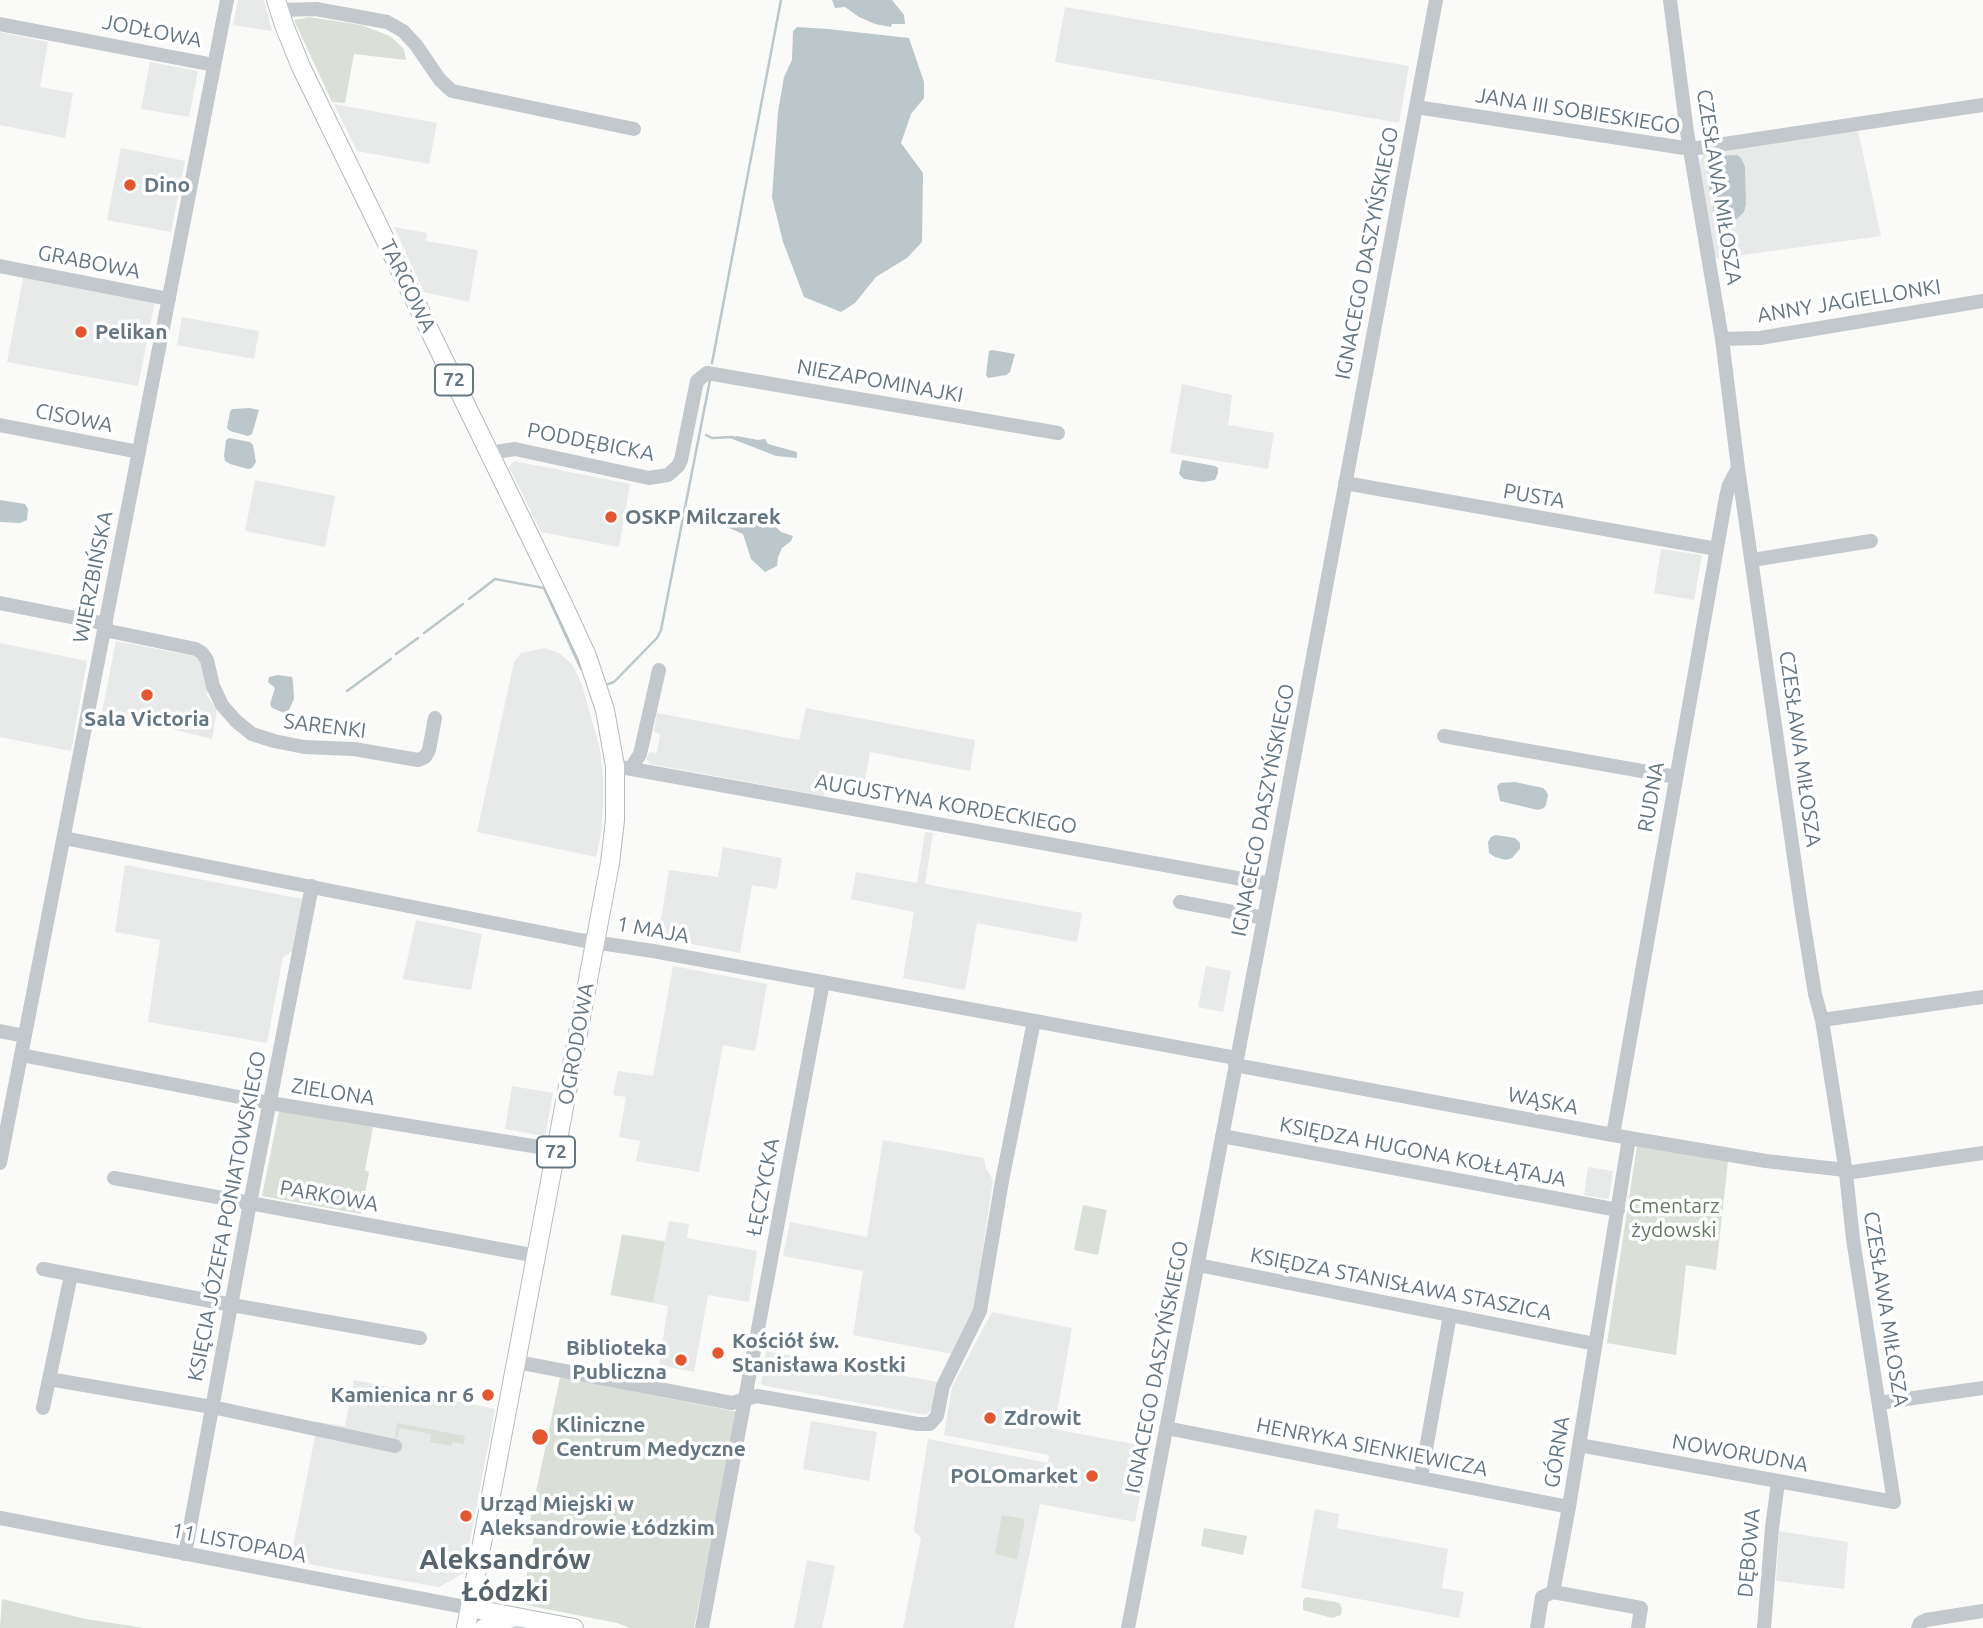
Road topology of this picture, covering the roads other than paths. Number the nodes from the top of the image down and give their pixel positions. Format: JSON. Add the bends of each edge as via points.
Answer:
{"nodes":[{"id":1,"x":227,"y":0,"type":"edge"},
{"id":2,"x":1436,"y":0,"type":"edge"},
{"id":3,"x":1670,"y":0,"type":"edge"},
{"id":4,"x":278,"y":5,"type":"edge"},
{"id":5,"x":0,"y":24,"type":"edge"},
{"id":6,"x":214,"y":65,"type":"junction"},
{"id":7,"x":1983,"y":105,"type":"edge"},
{"id":8,"x":1416,"y":107,"type":"junction"},
{"id":9,"x":634,"y":129,"type":"dead end"},
{"id":10,"x":1691,"y":149,"type":"junction"},
{"id":11,"x":0,"y":266,"type":"edge"},
{"id":12,"x":169,"y":299,"type":"junction"},
{"id":13,"x":1983,"y":301,"type":"edge"},
{"id":14,"x":1722,"y":339,"type":"junction"},
{"id":15,"x":697,"y":381,"type":"joint"},
{"id":16,"x":0,"y":425,"type":"edge"},
{"id":17,"x":1058,"y":433,"type":"dead end"},
{"id":18,"x":139,"y":452,"type":"junction"},
{"id":19,"x":489,"y":453,"type":"junction"},
{"id":20,"x":1738,"y":468,"type":"junction"},
{"id":21,"x":1345,"y":483,"type":"junction"},
{"id":22,"x":1871,"y":541,"type":"dead end"},
{"id":23,"x":1717,"y":549,"type":"junction"},
{"id":24,"x":1752,"y":560,"type":"junction"},
{"id":25,"x":0,"y":603,"type":"edge"},
{"id":26,"x":105,"y":627,"type":"junction"},
{"id":27,"x":659,"y":670,"type":"dead end"},
{"id":28,"x":435,"y":718,"type":"dead end"},
{"id":29,"x":1444,"y":736,"type":"dead end"},
{"id":30,"x":623,"y":767,"type":"junction"},
{"id":31,"x":1676,"y":777,"type":"junction"},
{"id":32,"x":64,"y":838,"type":"junction"},
{"id":33,"x":1270,"y":884,"type":"junction"},
{"id":34,"x":312,"y":886,"type":"junction"},
{"id":35,"x":1180,"y":902,"type":"dead end"},
{"id":36,"x":1264,"y":918,"type":"junction"},
{"id":37,"x":595,"y":942,"type":"junction"},
{"id":38,"x":823,"y":982,"type":"junction"},
{"id":39,"x":1983,"y":997,"type":"edge"},
{"id":40,"x":1822,"y":1020,"type":"junction"},
{"id":41,"x":1034,"y":1021,"type":"junction"},
{"id":42,"x":0,"y":1031,"type":"edge"},
{"id":43,"x":25,"y":1036,"type":"junction"},
{"id":44,"x":21,"y":1055,"type":"junction"},
{"id":45,"x":1236,"y":1062,"type":"junction"},
{"id":46,"x":270,"y":1103,"type":"junction"},
{"id":47,"x":1222,"y":1136,"type":"junction"},
{"id":48,"x":1613,"y":1136,"type":"junction"},
{"id":49,"x":1629,"y":1138,"type":"junction"},
{"id":50,"x":556,"y":1150,"type":"junction"},
{"id":51,"x":1983,"y":1153,"type":"edge"},
{"id":52,"x":0,"y":1163,"type":"edge"},
{"id":53,"x":1845,"y":1171,"type":"junction"},
{"id":54,"x":114,"y":1178,"type":"dead end"},
{"id":55,"x":250,"y":1203,"type":"junction"},
{"id":56,"x":1618,"y":1210,"type":"junction"},
{"id":57,"x":537,"y":1256,"type":"junction"},
{"id":58,"x":1198,"y":1265,"type":"junction"},
{"id":59,"x":43,"y":1269,"type":"dead end"},
{"id":60,"x":71,"y":1275,"type":"junction"},
{"id":61,"x":232,"y":1305,"type":"junction"},
{"id":62,"x":1450,"y":1315,"type":"junction"},
{"id":63,"x":420,"y":1338,"type":"dead end"},
{"id":64,"x":1595,"y":1344,"type":"junction"},
{"id":65,"x":517,"y":1362,"type":"junction"},
{"id":66,"x":49,"y":1379,"type":"junction"},
{"id":67,"x":1983,"y":1388,"type":"edge"},
{"id":68,"x":745,"y":1400,"type":"junction"},
{"id":69,"x":1880,"y":1403,"type":"junction"},
{"id":70,"x":212,"y":1407,"type":"junction"},
{"id":71,"x":43,"y":1408,"type":"dead end"},
{"id":72,"x":1166,"y":1429,"type":"junction"},
{"id":73,"x":1579,"y":1445,"type":"junction"},
{"id":74,"x":395,"y":1446,"type":"dead end"},
{"id":75,"x":1421,"y":1477,"type":"junction"},
{"id":76,"x":1778,"y":1482,"type":"junction"},
{"id":77,"x":1894,"y":1503,"type":"joint"},
{"id":78,"x":1569,"y":1507,"type":"junction"},
{"id":79,"x":0,"y":1518,"type":"edge"},
{"id":80,"x":185,"y":1555,"type":"junction"},
{"id":81,"x":1553,"y":1592,"type":"junction"},
{"id":82,"x":470,"y":1608,"type":"junction"},
{"id":83,"x":1983,"y":1611,"type":"edge"},
{"id":84,"x":516,"y":1617,"type":"junction"},
{"id":85,"x":1919,"y":1625,"type":"edge"},
{"id":86,"x":466,"y":1628,"type":"edge"},
{"id":87,"x":484,"y":1628,"type":"edge"},
{"id":88,"x":574,"y":1628,"type":"edge"},
{"id":89,"x":702,"y":1628,"type":"edge"},
{"id":90,"x":1128,"y":1628,"type":"edge"},
{"id":91,"x":1537,"y":1628,"type":"edge"},
{"id":92,"x":1638,"y":1628,"type":"edge"},
{"id":93,"x":1764,"y":1628,"type":"edge"}],
"edges":[{"from":1,"to":6,"type":"street","name":"WIERZBIŃSKA"},
{"from":2,"to":8,"type":"street","name":"IGNACEGO DASZYŃSKIEGO"},
{"from":3,"to":10,"type":"street","name":"CZESŁAWA MIŁOSZA"},
{"from":4,"to":9,"type":"street","via":[[387,22],[403,31],[452,92]]},
{"from":4,"to":19,"type":"main road","name":"TARGOWA","number":"72","via":[[301,67]]},
{"from":5,"to":6,"type":"street","name":"JODŁOWA"},
{"from":6,"to":12,"type":"street","name":"WIERZBIŃSKA"},
{"from":7,"to":10,"type":"street","name":"JANA III SOBIESKIEGO"},
{"from":8,"to":10,"type":"street","name":"JANA III SOBIESKIEGO"},
{"from":8,"to":21,"type":"street","name":"IGNACEGO DASZYŃSKIEGO"},
{"from":10,"to":14,"type":"street","name":"CZESŁAWA MIŁOSZA"},
{"from":11,"to":12,"type":"street","name":"GRABOWA"},
{"from":12,"to":18,"type":"street","name":"WIERZBIŃSKA"},
{"from":13,"to":14,"type":"street","name":"ANNY JAGIELLONKI","via":[[1760,338]]},
{"from":14,"to":20,"type":"street","name":"CZESŁAWA MIŁOSZA"},
{"from":15,"to":17,"type":"street","name":"NIEZAPOMINAJKI","via":[[704,374],[719,373]]},
{"from":15,"to":19,"type":"street","name":"PODDĘBICKA","via":[[681,460],[668,475],[649,478],[515,449]]},
{"from":16,"to":18,"type":"street","name":"CISOWA"},
{"from":18,"to":26,"type":"street","name":"WIERZBIŃSKA"},
{"from":19,"to":30,"type":"main road","name":"TARGOWA","number":"72","via":[[587,656]]},
{"from":20,"to":23,"type":"street","name":"RUDNA","via":[[1729,485]]},
{"from":20,"to":24,"type":"street","name":"CZESŁAWA MIŁOSZA"},
{"from":21,"to":23,"type":"street","name":"PUSTA"},
{"from":21,"to":33,"type":"street","name":"IGNACEGO DASZYŃSKIEGO"},
{"from":22,"to":24,"type":"street"},
{"from":23,"to":31,"type":"street","name":"RUDNA"},
{"from":24,"to":40,"type":"street","name":"CZESŁAWA MIŁOSZA","via":[[1802,913]]},
{"from":25,"to":26,"type":"street"},
{"from":26,"to":28,"type":"street","name":"SARENKI","via":[[202,653],[217,695],[229,713],[252,734],[274,741],[418,760],[429,750]]},
{"from":26,"to":32,"type":"street","name":"WIERZBIŃSKA"},
{"from":27,"to":30,"type":"street","name":"OGRODOWA","via":[[640,754]]},
{"from":29,"to":31,"type":"street"},
{"from":30,"to":33,"type":"street","name":"AUGUSTYNA KORDECKIEGO"},
{"from":30,"to":37,"type":"main road","name":"OGRODOWA","number":"72"},
{"from":31,"to":48,"type":"street","name":"RUDNA"},
{"from":32,"to":34,"type":"street","name":"1 MAJA"},
{"from":32,"to":43,"type":"street","name":"WIERZBIŃSKA"},
{"from":33,"to":36,"type":"street","name":"IGNACEGO DASZYŃSKIEGO"},
{"from":34,"to":37,"type":"street","name":"1 MAJA"},
{"from":34,"to":46,"type":"street","name":"KSIĘCIA JÓZEFA PONIATOWSKIEGO"},
{"from":35,"to":36,"type":"street"},
{"from":36,"to":45,"type":"street","name":"IGNACEGO DASZYŃSKIEGO"},
{"from":37,"to":38,"type":"street","name":"1 MAJA"},
{"from":37,"to":50,"type":"main road","name":"OGRODOWA","number":"72"},
{"from":38,"to":41,"type":"street","name":"1 MAJA"},
{"from":38,"to":68,"type":"street","name":"ŁĘCZYCKA"},
{"from":39,"to":40,"type":"street"},
{"from":40,"to":53,"type":"street","name":"CZESŁAWA MIŁOSZA"},
{"from":41,"to":45,"type":"street","name":"1 MAJA"},
{"from":41,"to":68,"type":"street","via":[[980,1311],[943,1386],[937,1416],[930,1424],[913,1424],[757,1396]]},
{"from":42,"to":43,"type":"street"},
{"from":43,"to":44,"type":"street","name":"WIERZBIŃSKA"},
{"from":44,"to":46,"type":"street","name":"ZIELONA"},
{"from":44,"to":52,"type":"street","name":"WIERZBIŃSKA"},
{"from":45,"to":47,"type":"street","name":"IGNACEGO DASZYŃSKIEGO"},
{"from":45,"to":48,"type":"street","name":"WĄSKA"},
{"from":46,"to":50,"type":"street","name":"ZIELONA"},
{"from":46,"to":55,"type":"street","name":"KSIĘCIA JÓZEFA PONIATOWSKIEGO"},
{"from":47,"to":56,"type":"street","name":"KSIĘDZA HUGONA KOŁŁĄTAJA"},
{"from":47,"to":58,"type":"street","name":"IGNACEGO DASZYŃSKIEGO"},
{"from":48,"to":49,"type":"street","name":"WĄSKA"},
{"from":49,"to":53,"type":"street","name":"WĄSKA"},
{"from":49,"to":56,"type":"street"},
{"from":50,"to":57,"type":"main road","name":"OGRODOWA","number":"72"},
{"from":51,"to":53,"type":"street","name":"WĄSKA"},
{"from":53,"to":69,"type":"street","name":"CZESŁAWA MIŁOSZA"},
{"from":54,"to":55,"type":"street","name":"PARKOWA"},
{"from":55,"to":57,"type":"street","name":"PARKOWA"},
{"from":55,"to":61,"type":"street","name":"KSIĘCIA JÓZEFA PONIATOWSKIEGO"},
{"from":56,"to":64,"type":"street","name":"GÓRNA"},
{"from":57,"to":65,"type":"main road","name":"OGRODOWA","number":"72"},
{"from":58,"to":62,"type":"street","name":"KSIĘDZA STANISŁAWA STASZICA"},
{"from":58,"to":72,"type":"street","name":"IGNACEGO DASZYŃSKIEGO"},
{"from":59,"to":60,"type":"street"},
{"from":60,"to":61,"type":"street"},
{"from":60,"to":66,"type":"street"},
{"from":61,"to":63,"type":"street"},
{"from":61,"to":70,"type":"street","name":"KSIĘCIA JÓZEFA PONIATOWSKIEGO"},
{"from":62,"to":64,"type":"street","name":"KSIĘDZA STANISŁAWA STASZICA"},
{"from":62,"to":75,"type":"street"},
{"from":64,"to":73,"type":"street","name":"GÓRNA"},
{"from":65,"to":68,"type":"street","via":[[711,1400]]},
{"from":65,"to":82,"type":"main road","number":"72"},
{"from":66,"to":70,"type":"street"},
{"from":66,"to":71,"type":"street"},
{"from":67,"to":69,"type":"street"},
{"from":68,"to":89,"type":"street","name":"ŁĘCZYCKA"},
{"from":69,"to":77,"type":"street","name":"CZESŁAWA MIŁOSZA"},
{"from":70,"to":74,"type":"street"},
{"from":70,"to":80,"type":"street","name":"KSIĘCIA JÓZEFA PONIATOWSKIEGO"},
{"from":72,"to":75,"type":"street","name":"HENRYKA SIENKIEWICZA"},
{"from":72,"to":90,"type":"street","name":"IGNACEGO DASZYŃSKIEGO"},
{"from":73,"to":76,"type":"street","name":"NOWORUDNA"},
{"from":73,"to":78,"type":"street","name":"GÓRNA"},
{"from":75,"to":78,"type":"street","name":"HENRYKA SIENKIEWICZA"},
{"from":76,"to":77,"type":"street","name":"NOWORUDNA"},
{"from":76,"to":93,"type":"street","name":"DĘBOWA"},
{"from":78,"to":81,"type":"street","name":"GÓRNA"},
{"from":79,"to":80,"type":"street","name":"11 LISTOPADA"},
{"from":80,"to":82,"type":"street","name":"11 LISTOPADA"},
{"from":81,"to":91,"type":"street","name":"GÓRNA","via":[[1542,1597]]},
{"from":81,"to":92,"type":"street","via":[[1641,1608]]},
{"from":82,"to":84,"type":"main road"},
{"from":82,"to":86,"type":"main road","number":"72"},
{"from":83,"to":85,"type":"street"},
{"from":84,"to":87,"type":"main road"},
{"from":84,"to":88,"type":"main road"}]}
